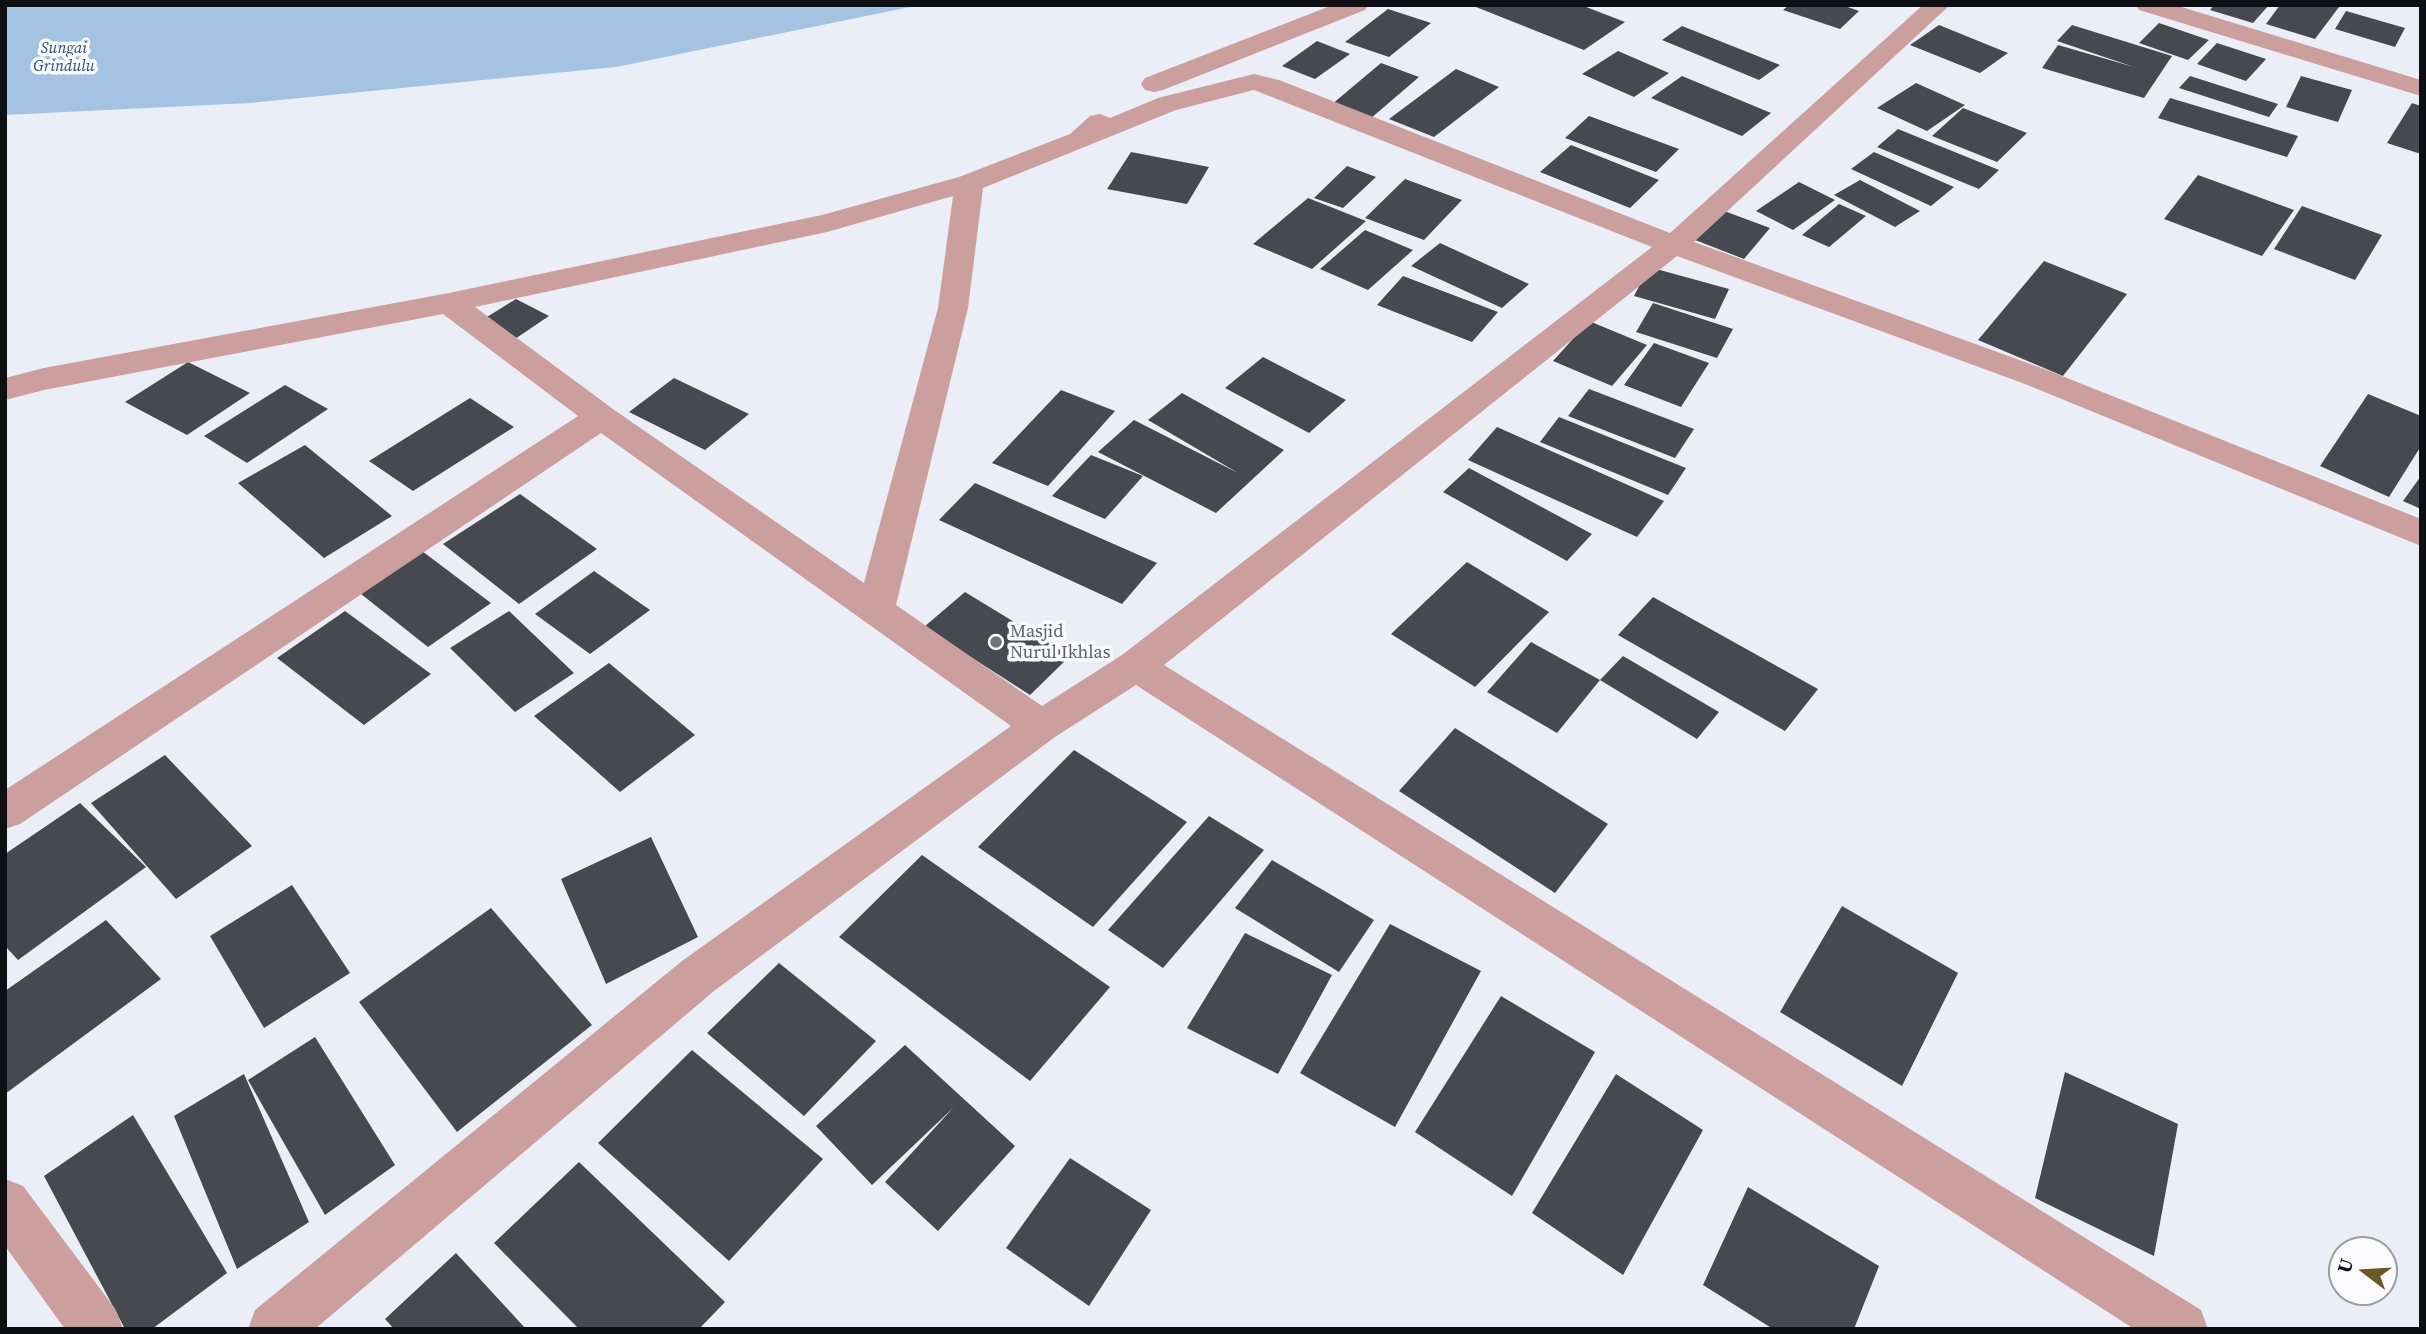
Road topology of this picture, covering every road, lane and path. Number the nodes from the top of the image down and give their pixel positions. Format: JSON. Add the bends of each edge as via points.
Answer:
{"nodes":[{"id":1,"x":1356,"y":5,"type":"edge"},
{"id":2,"x":1938,"y":5,"type":"edge"},
{"id":3,"x":2148,"y":5,"type":"edge"},
{"id":4,"x":2417,"y":81,"type":"edge"},
{"id":5,"x":1080,"y":140,"type":"junction"},
{"id":6,"x":969,"y":183,"type":"junction"},
{"id":7,"x":1674,"y":245,"type":"junction"},
{"id":8,"x":449,"y":303,"type":"junction"},
{"id":9,"x":5,"y":389,"type":"edge"},
{"id":10,"x":601,"y":417,"type":"junction"},
{"id":11,"x":2421,"y":533,"type":"edge"},
{"id":12,"x":876,"y":609,"type":"junction"},
{"id":13,"x":1136,"y":666,"type":"junction"},
{"id":14,"x":1041,"y":726,"type":"junction"},
{"id":15,"x":5,"y":811,"type":"edge"},
{"id":16,"x":5,"y":1204,"type":"edge"},
{"id":17,"x":97,"y":1329,"type":"edge"},
{"id":18,"x":274,"y":1329,"type":"edge"},
{"id":19,"x":2182,"y":1329,"type":"edge"}],
"edges":[{"from":1,"to":5,"type":"street","via":[[1143,88]]},
{"from":2,"to":7,"type":"street"},
{"from":3,"to":4,"type":"street"},
{"from":5,"to":6,"type":"street"},
{"from":5,"to":7,"type":"street","via":[[1167,104],[1254,82],[1300,95]]},
{"from":6,"to":8,"type":"street","via":[[827,223]]},
{"from":6,"to":12,"type":"street","via":[[953,308]]},
{"from":7,"to":11,"type":"street","via":[[2036,377]]},
{"from":7,"to":13,"type":"street"},
{"from":8,"to":9,"type":"street"},
{"from":8,"to":10,"type":"street"},
{"from":10,"to":12,"type":"street"},
{"from":10,"to":15,"type":"street"},
{"from":12,"to":14,"type":"street"},
{"from":13,"to":14,"type":"street"},
{"from":13,"to":19,"type":"street"},
{"from":14,"to":18,"type":"street","via":[[698,976]]},
{"from":16,"to":17,"type":"street"}]}
